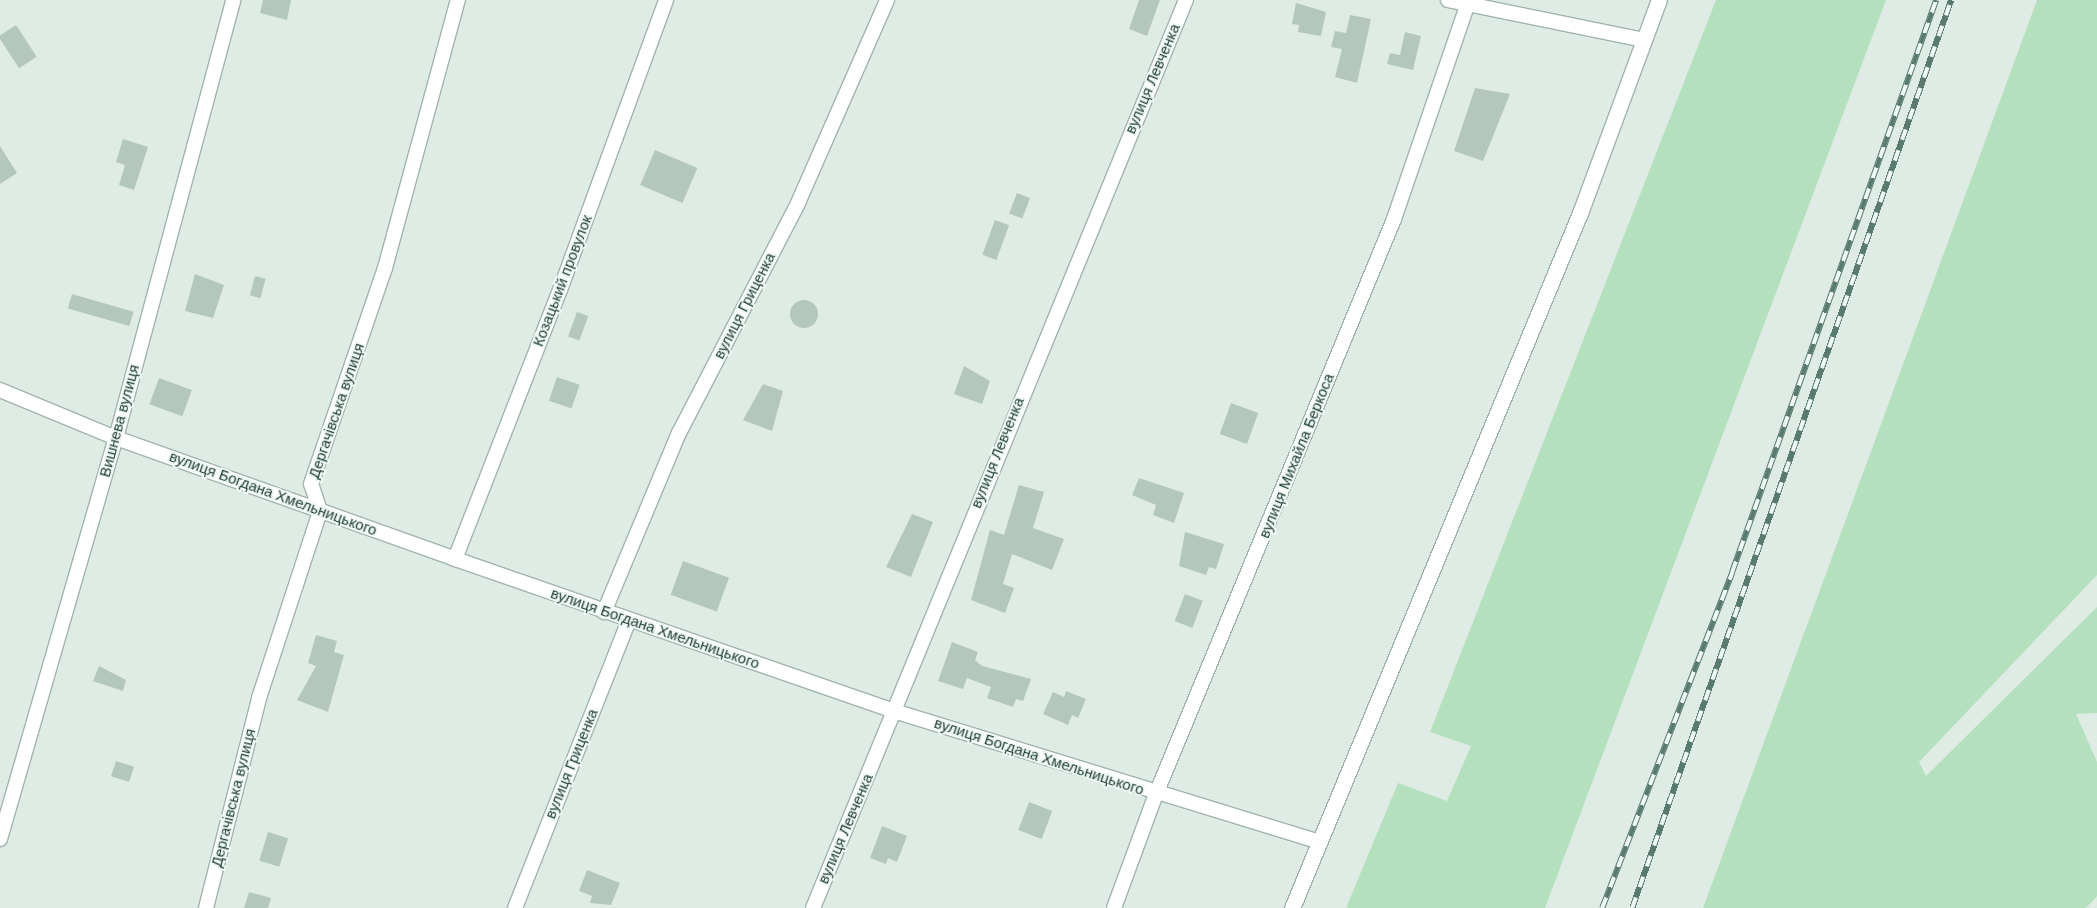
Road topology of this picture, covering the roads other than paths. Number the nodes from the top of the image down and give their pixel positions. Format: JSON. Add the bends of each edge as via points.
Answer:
{"nodes":[{"id":1,"x":233,"y":0,"type":"edge"},
{"id":2,"x":458,"y":0,"type":"edge"},
{"id":3,"x":666,"y":0,"type":"edge"},
{"id":4,"x":887,"y":0,"type":"edge"},
{"id":5,"x":1186,"y":0,"type":"edge"},
{"id":6,"x":1448,"y":0,"type":"edge"},
{"id":7,"x":1659,"y":0,"type":"edge"},
{"id":8,"x":1469,"y":2,"type":"edge"},
{"id":9,"x":1644,"y":40,"type":"junction"},
{"id":10,"x":0,"y":390,"type":"edge"},
{"id":11,"x":116,"y":438,"type":"junction"},
{"id":12,"x":320,"y":511,"type":"junction"},
{"id":13,"x":455,"y":559,"type":"junction"},
{"id":14,"x":604,"y":612,"type":"junction"},
{"id":15,"x":629,"y":620,"type":"junction"},
{"id":16,"x":894,"y":711,"type":"junction"},
{"id":17,"x":1156,"y":794,"type":"junction"},
{"id":18,"x":0,"y":839,"type":"edge"},
{"id":19,"x":1319,"y":842,"type":"junction"},
{"id":20,"x":206,"y":908,"type":"edge"},
{"id":21,"x":515,"y":908,"type":"edge"},
{"id":22,"x":813,"y":908,"type":"edge"},
{"id":23,"x":1114,"y":908,"type":"edge"},
{"id":24,"x":1292,"y":908,"type":"edge"}],
"edges":[{"from":1,"to":11,"type":"street","name":"Вишнева вулиця"},
{"from":2,"to":12,"type":"street","name":"Дергачівська вулиця","via":[[385,268],[311,484]]},
{"from":3,"to":13,"type":"street","name":"Козацький провулок","via":[[560,290]]},
{"from":4,"to":14,"type":"street","name":"вулиця Гриценка","via":[[798,203],[679,433]]},
{"from":5,"to":16,"type":"street","name":"вулиця Левченка"},
{"from":6,"to":8,"type":"street"},
{"from":7,"to":9,"type":"main road"},
{"from":8,"to":9,"type":"street"},
{"from":8,"to":17,"type":"street","name":"вулиця Михайла Беркоса","via":[[1394,219]]},
{"from":9,"to":19,"type":"main road","via":[[1580,213]]},
{"from":10,"to":11,"type":"street","name":"вулиця Богдана Хмельницького"},
{"from":11,"to":12,"type":"street","name":"вулиця Богдана Хмельницького"},
{"from":11,"to":18,"type":"street","name":"Вишнева вулиця"},
{"from":12,"to":13,"type":"street","name":"вулиця Богдана Хмельницького"},
{"from":12,"to":20,"type":"street","name":"Дергачівська вулиця","via":[[259,698]]},
{"from":13,"to":14,"type":"street","name":"вулиця Богдана Хмельницького"},
{"from":14,"to":15,"type":"street","name":"вулиця Богдана Хмельницького"},
{"from":15,"to":16,"type":"street","name":"вулиця Богдана Хмельницького"},
{"from":15,"to":21,"type":"street","name":"вулиця Гриценка"},
{"from":16,"to":17,"type":"street","name":"вулиця Богдана Хмельницького"},
{"from":16,"to":22,"type":"street","name":"вулиця Левченка"},
{"from":17,"to":19,"type":"street","name":"вулиця Богдана Хмельницького"},
{"from":17,"to":23,"type":"street","name":"вулиця Михайла Беркоса"},
{"from":19,"to":24,"type":"main road"}]}
